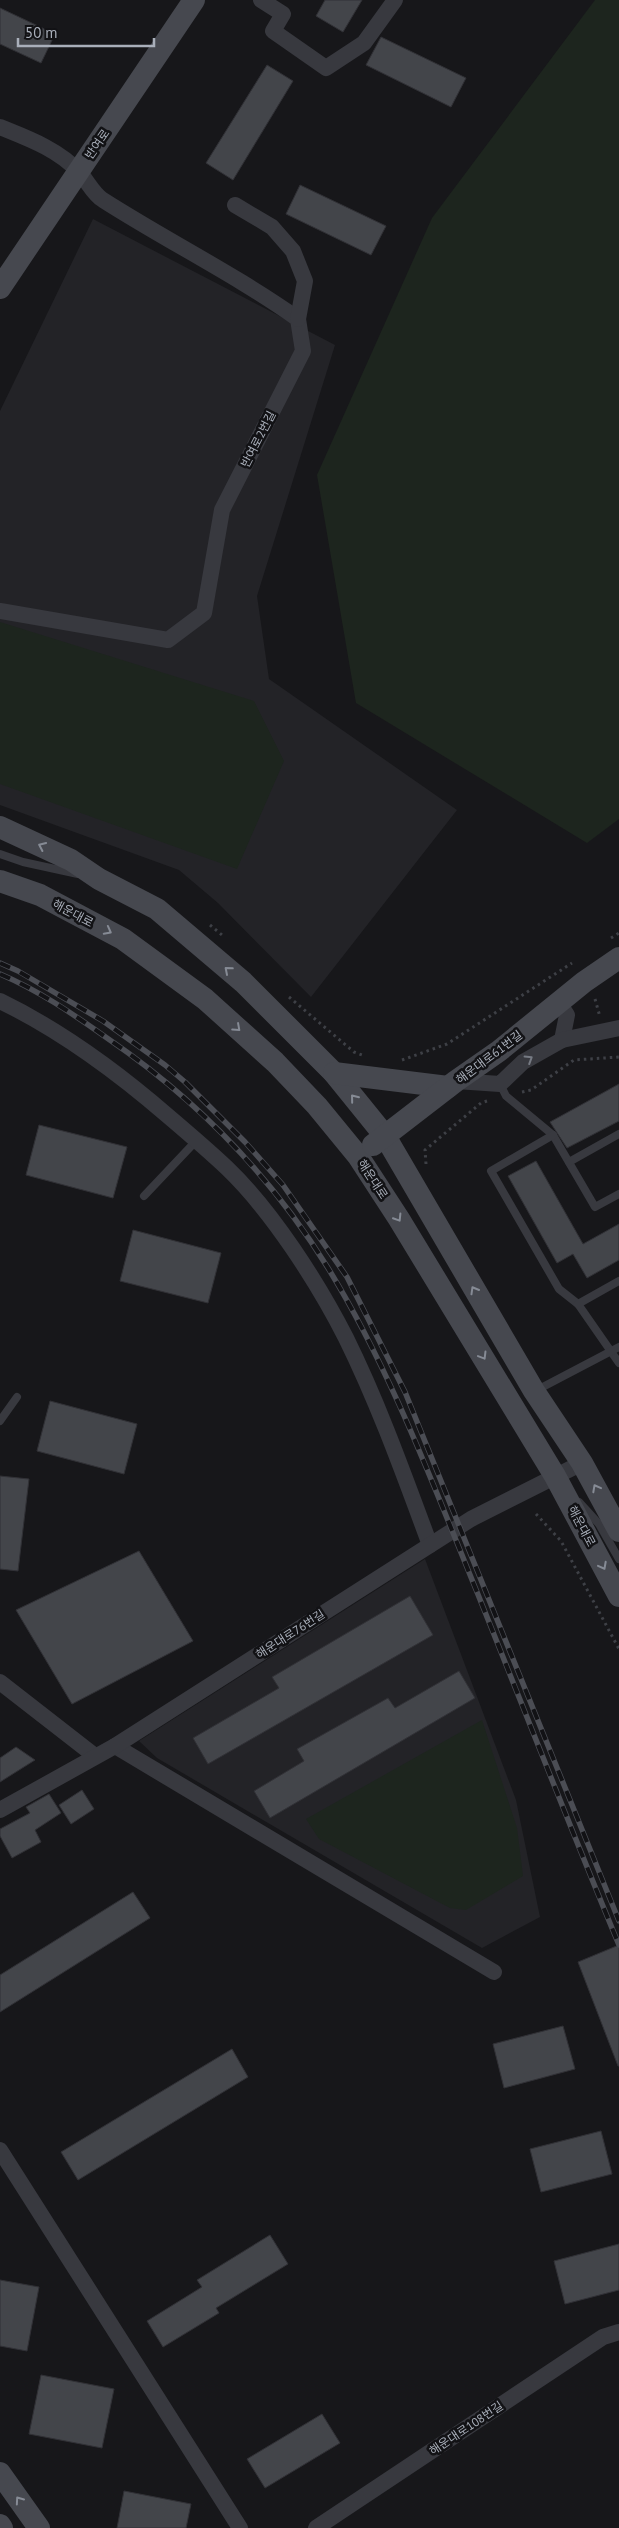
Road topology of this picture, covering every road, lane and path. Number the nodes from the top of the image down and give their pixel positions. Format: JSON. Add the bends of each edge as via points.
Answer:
{"nodes":[{"id":1,"x":194,"y":0,"type":"edge"},
{"id":2,"x":261,"y":0,"type":"edge"},
{"id":3,"x":395,"y":0,"type":"edge"},
{"id":4,"x":0,"y":127,"type":"edge"},
{"id":5,"x":78,"y":171,"type":"junction"},
{"id":6,"x":235,"y":205,"type":"dead end"},
{"id":7,"x":0,"y":288,"type":"edge"},
{"id":8,"x":298,"y":319,"type":"junction"},
{"id":9,"x":0,"y":611,"type":"edge"},
{"id":10,"x":0,"y":827,"type":"edge"},
{"id":11,"x":0,"y":854,"type":"edge"},
{"id":12,"x":99,"y":879,"type":"junction"},
{"id":13,"x":0,"y":881,"type":"edge"},
{"id":14,"x":210,"y":925,"type":"dead end"},
{"id":15,"x":619,"y":933,"type":"edge"},
{"id":16,"x":224,"y":938,"type":"dead end"},
{"id":17,"x":611,"y":951,"type":"edge"},
{"id":18,"x":578,"y":960,"type":"dead end"},
{"id":19,"x":600,"y":992,"type":"dead end"},
{"id":20,"x":288,"y":996,"type":"dead end"},
{"id":21,"x":0,"y":1001,"type":"edge"},
{"id":22,"x":562,"y":1008,"type":"junction"},
{"id":23,"x":597,"y":1027,"type":"junction"},
{"id":24,"x":619,"y":1028,"type":"edge"},
{"id":25,"x":562,"y":1040,"type":"junction"},
{"id":26,"x":619,"y":1057,"type":"edge"},
{"id":27,"x":369,"y":1058,"type":"dead end"},
{"id":28,"x":397,"y":1062,"type":"dead end"},
{"id":29,"x":334,"y":1073,"type":"junction"},
{"id":30,"x":452,"y":1084,"type":"junction"},
{"id":31,"x":503,"y":1090,"type":"junction"},
{"id":32,"x":619,"y":1134,"type":"edge"},
{"id":33,"x":553,"y":1135,"type":"junction"},
{"id":34,"x":384,"y":1136,"type":"junction"},
{"id":35,"x":196,"y":1141,"type":"junction"},
{"id":36,"x":358,"y":1156,"type":"junction"},
{"id":37,"x":568,"y":1162,"type":"junction"},
{"id":38,"x":426,"y":1168,"type":"dead end"},
{"id":39,"x":619,"y":1194,"type":"edge"},
{"id":40,"x":144,"y":1196,"type":"dead end"},
{"id":41,"x":619,"y":1281,"type":"edge"},
{"id":42,"x":578,"y":1304,"type":"junction"},
{"id":43,"x":619,"y":1347,"type":"edge"},
{"id":44,"x":611,"y":1351,"type":"junction"},
{"id":45,"x":619,"y":1363,"type":"edge"},
{"id":46,"x":534,"y":1391,"type":"junction"},
{"id":47,"x":17,"y":1398,"type":"dead end"},
{"id":48,"x":0,"y":1421,"type":"edge"},
{"id":49,"x":582,"y":1463,"type":"junction"},
{"id":50,"x":555,"y":1476,"type":"junction"},
{"id":51,"x":536,"y":1514,"type":"dead end"},
{"id":52,"x":619,"y":1531,"type":"edge"},
{"id":53,"x":430,"y":1545,"type":"junction"},
{"id":54,"x":619,"y":1559,"type":"edge"},
{"id":55,"x":619,"y":1596,"type":"edge"},
{"id":56,"x":619,"y":1649,"type":"edge"},
{"id":57,"x":0,"y":1682,"type":"edge"},
{"id":58,"x":115,"y":1746,"type":"junction"},
{"id":59,"x":95,"y":1756,"type":"junction"},
{"id":60,"x":0,"y":1810,"type":"edge"},
{"id":61,"x":494,"y":1972,"type":"dead end"},
{"id":62,"x":0,"y":2150,"type":"edge"},
{"id":63,"x":619,"y":2332,"type":"edge"},
{"id":64,"x":0,"y":2473,"type":"edge"},
{"id":65,"x":38,"y":2528,"type":"edge"},
{"id":66,"x":240,"y":2528,"type":"edge"},
{"id":67,"x":316,"y":2528,"type":"edge"}],
"edges":[{"from":1,"to":5,"type":"main road","name":"반여로"},
{"from":2,"to":3,"type":"street","via":[[283,14],[273,31],[326,68],[364,43]]},
{"from":4,"to":5,"type":"street","via":[[45,146]]},
{"from":5,"to":7,"type":"main road","name":"반여로"},
{"from":5,"to":8,"type":"street","via":[[100,199],[262,293]]},
{"from":6,"to":8,"type":"street","name":"반여로2번길","via":[[272,227],[293,251],[305,281]]},
{"from":8,"to":9,"type":"street","name":"반여로2번길","via":[[303,350],[222,510],[204,612],[168,640]]},
{"from":12,"to":10,"type":"main road","one_way":true,"via":[[71,860]]},
{"from":11,"to":12,"type":"lane"},
{"from":29,"to":12,"type":"main road","one_way":true,"via":[[243,982],[157,909]]},
{"from":13,"to":36,"type":"main road","name":"해운대로","one_way":true,"via":[[40,896],[124,939],[205,999],[275,1062]]},
{"from":14,"to":16,"type":"path"},
{"from":15,"to":17,"type":"path"},
{"from":17,"to":22,"type":"main road","name":"해운대로61번길"},
{"from":18,"to":28,"type":"path","via":[[447,1044]]},
{"from":19,"to":23,"type":"path","via":[[594,996]]},
{"from":20,"to":27,"type":"path","via":[[354,1052]]},
{"from":21,"to":35,"type":"street","via":[[71,1041],[124,1077]]},
{"from":22,"to":23,"type":"street"},
{"from":22,"to":25,"type":"street"},
{"from":22,"to":30,"type":"main road","name":"해운대로61번길"},
{"from":23,"to":24,"type":"street"},
{"from":23,"to":25,"type":"street"},
{"from":31,"to":25,"type":"street","one_way":true,"via":[[524,1062]]},
{"from":26,"to":31,"type":"path","via":[[574,1060],[531,1090]]},
{"from":29,"to":30,"type":"main road"},
{"from":34,"to":29,"type":"main road","one_way":true},
{"from":30,"to":31,"type":"street"},
{"from":30,"to":34,"type":"main road","name":"해운대로61번길"},
{"from":31,"to":33,"type":"lane"},
{"from":31,"to":38,"type":"path","via":[[481,1103],[425,1150]]},
{"from":32,"to":37,"type":"lane"},
{"from":33,"to":37,"type":"lane"},
{"from":33,"to":42,"type":"lane","via":[[491,1172],[559,1289]]},
{"from":34,"to":36,"type":"main road","name":"해운대로61번길"},
{"from":46,"to":34,"type":"main road","one_way":true},
{"from":35,"to":40,"type":"lane"},
{"from":35,"to":53,"type":"street","via":[[229,1169],[270,1219],[315,1284],[374,1397]]},
{"from":36,"to":50,"type":"main road","name":"해운대로","one_way":true},
{"from":37,"to":39,"type":"lane","via":[[594,1207]]},
{"from":41,"to":42,"type":"lane"},
{"from":42,"to":44,"type":"lane"},
{"from":43,"to":44,"type":"lane"},
{"from":44,"to":45,"type":"lane"},
{"from":44,"to":46,"type":"lane"},
{"from":46,"to":49,"type":"main road"},
{"from":47,"to":48,"type":"lane"},
{"from":49,"to":50,"type":"street","name":"해운대로76번길"},
{"from":52,"to":49,"type":"main road","one_way":true},
{"from":50,"to":53,"type":"street","name":"해운대로76번길","via":[[471,1519]]},
{"from":50,"to":54,"type":"lane","via":[[599,1524]]},
{"from":50,"to":55,"type":"main road","name":"해운대로","one_way":true},
{"from":51,"to":56,"type":"path","via":[[561,1541]]},
{"from":53,"to":58,"type":"street","name":"해운대로76번길"},
{"from":57,"to":59,"type":"street"},
{"from":58,"to":59,"type":"street","name":"해운대로76번길"},
{"from":58,"to":61,"type":"street"},
{"from":59,"to":60,"type":"street","name":"해운대로76번길"},
{"from":62,"to":66,"type":"street"},
{"from":63,"to":67,"type":"street","name":"해운대로108번길","via":[[603,2337]]},
{"from":65,"to":64,"type":"main road","one_way":true}]}
